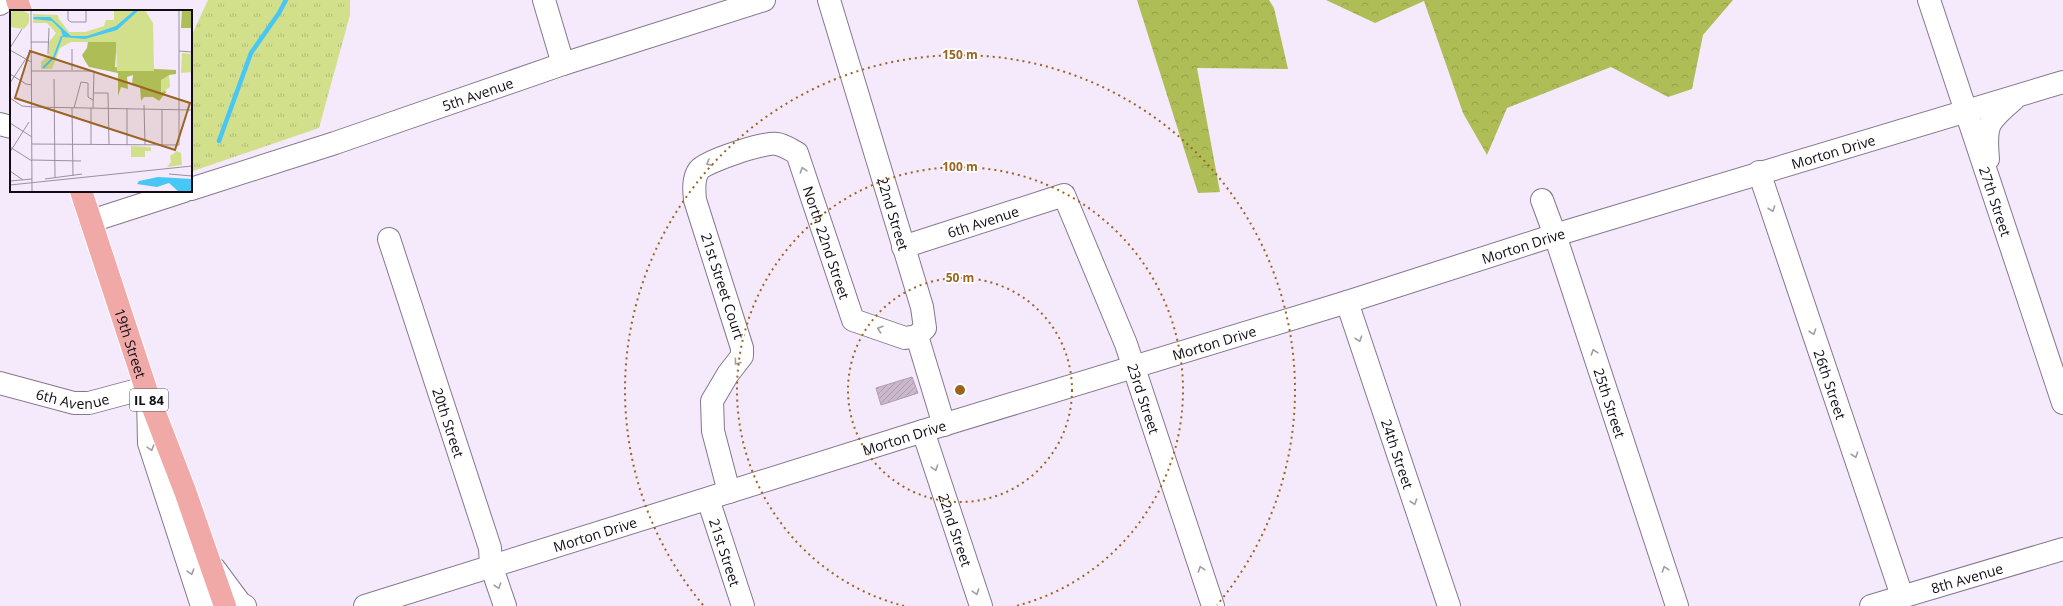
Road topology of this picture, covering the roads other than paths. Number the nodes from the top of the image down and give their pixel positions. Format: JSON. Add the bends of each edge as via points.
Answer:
{"nodes":[{"id":1,"x":5,"y":0,"type":"edge"},
{"id":2,"x":17,"y":0,"type":"edge"},
{"id":3,"x":544,"y":0,"type":"edge"},
{"id":4,"x":764,"y":0,"type":"edge"},
{"id":5,"x":829,"y":0,"type":"edge"},
{"id":6,"x":1929,"y":0,"type":"edge"},
{"id":7,"x":0,"y":4,"type":"edge"},
{"id":8,"x":21,"y":10,"type":"edge"},
{"id":9,"x":563,"y":64,"type":"junction"},
{"id":10,"x":2063,"y":82,"type":"edge"},
{"id":11,"x":2017,"y":96,"type":"junction"},
{"id":12,"x":1965,"y":111,"type":"junction"},
{"id":13,"x":0,"y":124,"type":"edge"},
{"id":14,"x":10,"y":126,"type":"edge"},
{"id":15,"x":745,"y":150,"type":"joint"},
{"id":16,"x":1759,"y":172,"type":"junction"},
{"id":17,"x":1990,"y":184,"type":"junction"},
{"id":18,"x":192,"y":189,"type":"edge"},
{"id":19,"x":81,"y":192,"type":"edge"},
{"id":20,"x":181,"y":192,"type":"edge"},
{"id":21,"x":1064,"y":196,"type":"joint"},
{"id":22,"x":1542,"y":200,"type":"dead end"},
{"id":23,"x":91,"y":221,"type":"junction"},
{"id":24,"x":1555,"y":234,"type":"junction"},
{"id":25,"x":389,"y":239,"type":"dead end"},
{"id":26,"x":903,"y":247,"type":"junction"},
{"id":27,"x":1346,"y":302,"type":"junction"},
{"id":28,"x":917,"y":336,"type":"junction"},
{"id":29,"x":1134,"y":367,"type":"junction"},
{"id":30,"x":0,"y":383,"type":"edge"},
{"id":31,"x":146,"y":392,"type":"junction"},
{"id":32,"x":2063,"y":403,"type":"edge"},
{"id":33,"x":944,"y":425,"type":"junction"},
{"id":34,"x":923,"y":432,"type":"junction"},
{"id":35,"x":719,"y":496,"type":"junction"},
{"id":36,"x":2063,"y":549,"type":"edge"},
{"id":37,"x":212,"y":565,"type":"junction"},
{"id":38,"x":492,"y":565,"type":"junction"},
{"id":39,"x":1902,"y":596,"type":"junction"},
{"id":40,"x":202,"y":606,"type":"edge"},
{"id":41,"x":225,"y":606,"type":"edge"},
{"id":42,"x":245,"y":606,"type":"edge"},
{"id":43,"x":365,"y":606,"type":"edge"},
{"id":44,"x":505,"y":606,"type":"edge"},
{"id":45,"x":743,"y":606,"type":"edge"},
{"id":46,"x":981,"y":606,"type":"edge"},
{"id":47,"x":1213,"y":606,"type":"edge"},
{"id":48,"x":1449,"y":606,"type":"edge"},
{"id":49,"x":1677,"y":606,"type":"edge"},
{"id":50,"x":1871,"y":606,"type":"edge"}],
"edges":[{"from":1,"to":7,"type":"street"},
{"from":2,"to":8,"type":"main road"},
{"from":3,"to":9,"type":"street"},
{"from":4,"to":9,"type":"street","name":"5th Avenue"},
{"from":5,"to":26,"type":"street","name":"22nd Street"},
{"from":6,"to":12,"type":"street","name":"27th Street"},
{"from":9,"to":18,"type":"street","name":"5th Avenue","via":[[335,143]]},
{"from":10,"to":11,"type":"street","name":"Morton Drive"},
{"from":11,"to":12,"type":"street","name":"Morton Drive"},
{"from":11,"to":17,"type":"street","via":[[1992,118],[1987,128]]},
{"from":12,"to":16,"type":"street","name":"Morton Drive"},
{"from":12,"to":17,"type":"street","name":"27th Street"},
{"from":13,"to":14,"type":"street"},
{"from":28,"to":15,"type":"street","name":"North 22nd Street","one_way":true,"via":[[905,338],[853,320],[797,152],[776,143]]},
{"from":15,"to":35,"type":"street","name":"21st Street Court","one_way":true,"via":[[707,162],[699,170],[694,190],[742,348],[742,356],[712,401]]},
{"from":16,"to":24,"type":"street","name":"Morton Drive"},
{"from":16,"to":39,"type":"street","name":"26th Street","one_way":true},
{"from":17,"to":32,"type":"street","name":"27th Street"},
{"from":19,"to":23,"type":"main road","name":"19th Street","number":"IL 84"},
{"from":20,"to":23,"type":"street"},
{"from":21,"to":26,"type":"street","name":"6th Avenue"},
{"from":21,"to":29,"type":"street","name":"23rd Street"},
{"from":22,"to":24,"type":"street","name":"25th Street"},
{"from":23,"to":31,"type":"main road","name":"19th Street","number":"IL 84"},
{"from":24,"to":27,"type":"street","name":"Morton Drive"},
{"from":49,"to":24,"type":"street","name":"25th Street","one_way":true},
{"from":25,"to":38,"type":"street","name":"20th Street","via":[[490,548]]},
{"from":26,"to":28,"type":"street","name":"22nd Street","via":[[924,318],[925,328]]},
{"from":27,"to":29,"type":"street","name":"Morton Drive"},
{"from":27,"to":48,"type":"street","name":"24th Street","one_way":true},
{"from":28,"to":33,"type":"street"},
{"from":29,"to":33,"type":"street","name":"Morton Drive"},
{"from":47,"to":29,"type":"street","name":"23rd Street","one_way":true},
{"from":30,"to":31,"type":"street","name":"6th Avenue","via":[[74,403],[89,404]]},
{"from":31,"to":37,"type":"main road","name":"19th Street","number":"IL 84"},
{"from":31,"to":40,"type":"street","one_way":true,"via":[[149,443]]},
{"from":33,"to":34,"type":"street","name":"Morton Drive"},
{"from":34,"to":35,"type":"street","name":"Morton Drive"},
{"from":34,"to":46,"type":"street","name":"22nd Street","one_way":true},
{"from":35,"to":38,"type":"street","name":"Morton Drive"},
{"from":35,"to":45,"type":"street","name":"21st Street"},
{"from":36,"to":39,"type":"street","name":"8th Avenue"},
{"from":37,"to":41,"type":"main road","name":"19th Street","number":"IL 84"},
{"from":37,"to":42,"type":"street","via":[[240,603]]},
{"from":38,"to":43,"type":"street","name":"Morton Drive"},
{"from":38,"to":44,"type":"street","name":"20th Street","one_way":true},
{"from":39,"to":50,"type":"street","name":"8th Avenue"}]}
